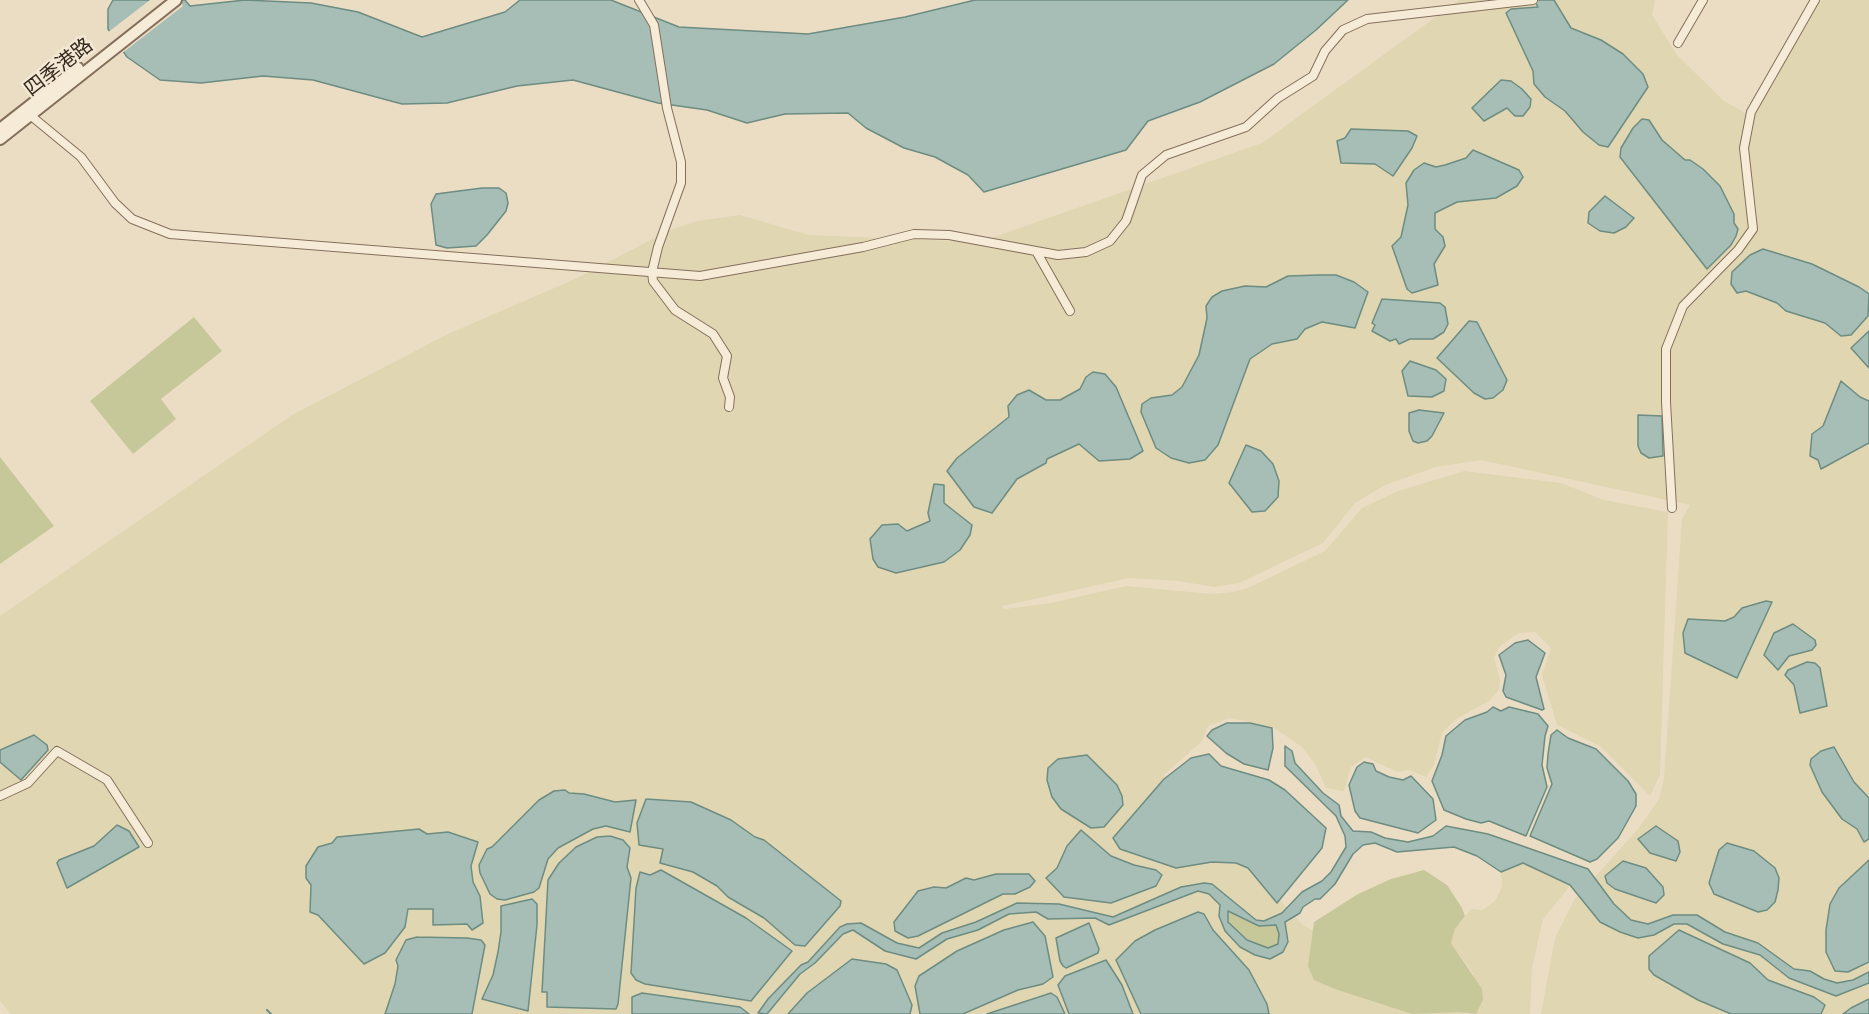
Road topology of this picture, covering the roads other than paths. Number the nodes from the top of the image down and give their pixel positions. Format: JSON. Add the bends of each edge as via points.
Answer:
{"nodes":[{"id":1,"x":176,"y":0,"type":"edge"},
{"id":2,"x":639,"y":0,"type":"edge"},
{"id":3,"x":1533,"y":0,"type":"edge"},
{"id":4,"x":1703,"y":0,"type":"edge"},
{"id":5,"x":1815,"y":0,"type":"edge"},
{"id":6,"x":164,"y":4,"type":"edge"},
{"id":7,"x":1678,"y":43,"type":"dead end"},
{"id":8,"x":112,"y":47,"type":"junction"},
{"id":9,"x":30,"y":115,"type":"junction"},
{"id":10,"x":0,"y":129,"type":"edge"},
{"id":11,"x":0,"y":139,"type":"edge"},
{"id":12,"x":1036,"y":250,"type":"junction"},
{"id":13,"x":652,"y":272,"type":"junction"},
{"id":14,"x":1070,"y":311,"type":"dead end"},
{"id":15,"x":729,"y":407,"type":"dead end"},
{"id":16,"x":1672,"y":508,"type":"dead end"},
{"id":17,"x":0,"y":796,"type":"edge"},
{"id":18,"x":147,"y":843,"type":"dead end"}],
"edges":[{"from":1,"to":6,"type":"street"},
{"from":2,"to":13,"type":"street","via":[[654,25],[667,108],[681,162],[681,183]]},
{"from":3,"to":12,"type":"street","via":[[1367,19],[1343,30],[1325,51],[1313,76],[1278,98],[1246,127],[1166,155],[1142,175],[1126,221],[1110,241],[1086,252],[1058,255]]},
{"from":4,"to":7,"type":"street"},
{"from":5,"to":16,"type":"street","via":[[1751,112],[1744,148],[1753,229],[1738,250],[1683,306],[1666,349]]},
{"from":6,"to":8,"type":"street"},
{"from":8,"to":9,"type":"street","name":"四季港路"},
{"from":8,"to":10,"type":"street"},
{"from":9,"to":11,"type":"street","name":"四季港路"},
{"from":9,"to":13,"type":"street","via":[[81,157],[132,219],[170,234]]},
{"from":12,"to":13,"type":"street","via":[[949,235],[914,234],[700,276]]},
{"from":12,"to":14,"type":"street"},
{"from":13,"to":15,"type":"street","via":[[653,281],[675,310],[713,334],[727,356],[723,378],[730,397]]},
{"from":17,"to":18,"type":"street","via":[[28,783],[57,751],[106,780]]}]}
